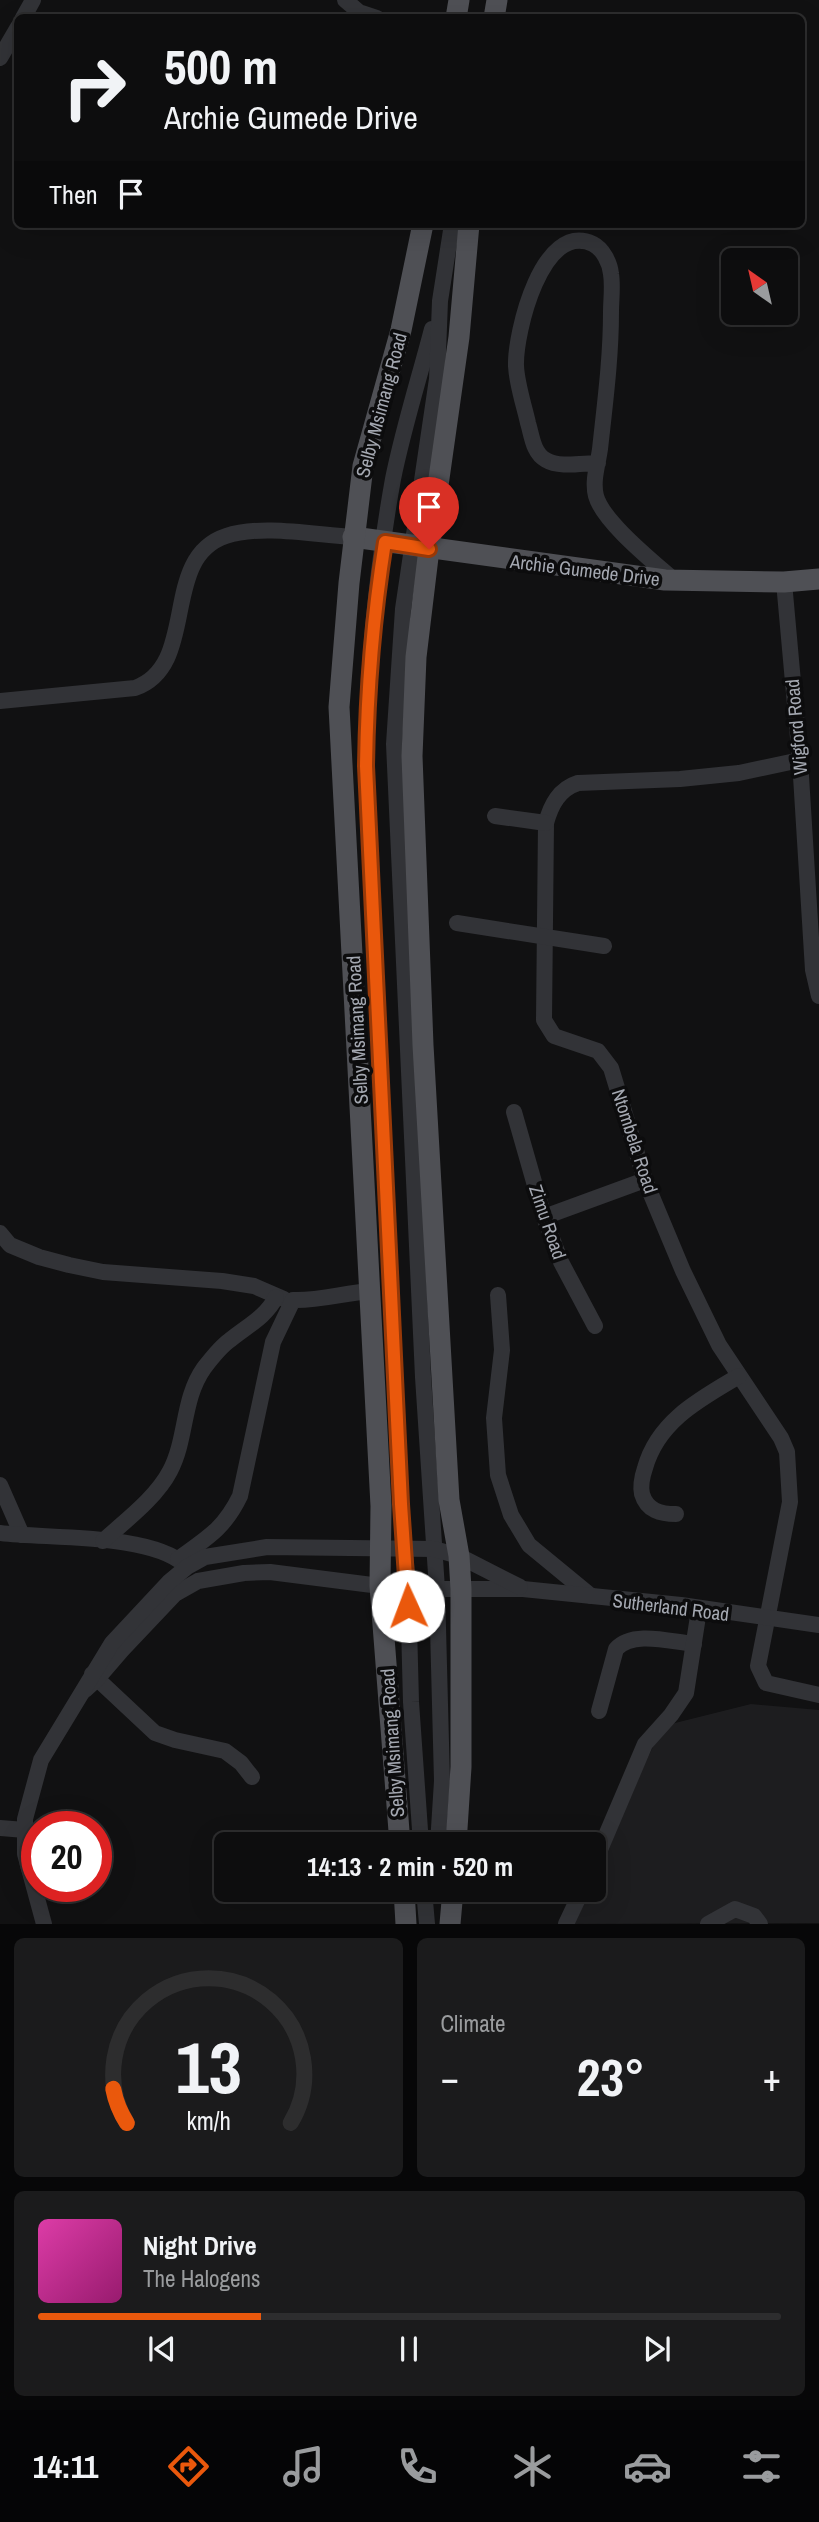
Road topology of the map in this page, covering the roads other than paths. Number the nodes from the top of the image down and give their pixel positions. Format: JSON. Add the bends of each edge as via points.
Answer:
{"nodes":[{"id":1,"x":345,"y":0,"type":"edge"},
{"id":2,"x":365,"y":14,"type":"edge"},
{"id":3,"x":14,"y":34,"type":"edge"},
{"id":4,"x":0,"y":58,"type":"edge"},
{"id":5,"x":422,"y":228,"type":"edge"},
{"id":6,"x":451,"y":228,"type":"edge"},
{"id":7,"x":469,"y":228,"type":"edge"},
{"id":8,"x":440,"y":301,"type":"junction"},
{"id":9,"x":598,"y":463,"type":"junction"},
{"id":10,"x":353,"y":537,"type":"junction"},
{"id":11,"x":385,"y":542,"type":"junction"},
{"id":12,"x":420,"y":548,"type":"junction"},
{"id":13,"x":819,"y":579,"type":"edge"},
{"id":14,"x":675,"y":581,"type":"junction"},
{"id":15,"x":784,"y":582,"type":"junction"},
{"id":16,"x":0,"y":702,"type":"edge"},
{"id":17,"x":800,"y":760,"type":"junction"},
{"id":18,"x":495,"y":816,"type":"dead end"},
{"id":19,"x":546,"y":823,"type":"junction"},
{"id":20,"x":457,"y":923,"type":"dead end"},
{"id":21,"x":543,"y":935,"type":"junction"},
{"id":22,"x":604,"y":946,"type":"dead end"},
{"id":23,"x":819,"y":996,"type":"edge"},
{"id":24,"x":514,"y":1112,"type":"dead end"},
{"id":25,"x":645,"y":1180,"type":"junction"},
{"id":26,"x":544,"y":1217,"type":"junction"},
{"id":27,"x":0,"y":1233,"type":"edge"},
{"id":28,"x":371,"y":1291,"type":"junction"},
{"id":29,"x":498,"y":1295,"type":"dead end"},
{"id":30,"x":276,"y":1297,"type":"junction"},
{"id":31,"x":293,"y":1300,"type":"junction"},
{"id":32,"x":595,"y":1326,"type":"dead end"},
{"id":33,"x":739,"y":1376,"type":"junction"},
{"id":34,"x":0,"y":1485,"type":"edge"},
{"id":35,"x":676,"y":1514,"type":"dead end"},
{"id":36,"x":0,"y":1532,"type":"edge"},
{"id":37,"x":22,"y":1535,"type":"junction"},
{"id":38,"x":103,"y":1541,"type":"junction"},
{"id":39,"x":380,"y":1548,"type":"junction"},
{"id":40,"x":405,"y":1549,"type":"junction"},
{"id":41,"x":434,"y":1549,"type":"junction"},
{"id":42,"x":459,"y":1556,"type":"junction"},
{"id":43,"x":183,"y":1563,"type":"junction"},
{"id":44,"x":198,"y":1581,"type":"junction"},
{"id":45,"x":380,"y":1586,"type":"junction"},
{"id":46,"x":408,"y":1587,"type":"junction"},
{"id":47,"x":437,"y":1589,"type":"junction"},
{"id":48,"x":523,"y":1589,"type":"junction"},
{"id":49,"x":461,"y":1590,"type":"junction"},
{"id":50,"x":593,"y":1598,"type":"junction"},
{"id":51,"x":699,"y":1610,"type":"junction"},
{"id":52,"x":769,"y":1618,"type":"junction"},
{"id":53,"x":819,"y":1625,"type":"edge"},
{"id":54,"x":694,"y":1644,"type":"junction"},
{"id":55,"x":95,"y":1676,"type":"junction"},
{"id":56,"x":819,"y":1695,"type":"edge"},
{"id":57,"x":599,"y":1711,"type":"dead end"},
{"id":58,"x":252,"y":1777,"type":"dead end"},
{"id":59,"x":28,"y":1811,"type":"edge"},
{"id":60,"x":0,"y":1828,"type":"edge"},
{"id":61,"x":21,"y":1830,"type":"edge"},
{"id":62,"x":399,"y":1832,"type":"edge"},
{"id":63,"x":420,"y":1832,"type":"edge"},
{"id":64,"x":439,"y":1832,"type":"edge"},
{"id":65,"x":457,"y":1832,"type":"edge"},
{"id":66,"x":606,"y":1836,"type":"edge"},
{"id":67,"x":39,"y":1902,"type":"edge"},
{"id":68,"x":405,"y":1902,"type":"edge"},
{"id":69,"x":425,"y":1902,"type":"edge"},
{"id":70,"x":435,"y":1902,"type":"edge"},
{"id":71,"x":452,"y":1902,"type":"edge"},
{"id":72,"x":576,"y":1902,"type":"edge"},
{"id":73,"x":44,"y":1923,"type":"edge"},
{"id":74,"x":406,"y":1923,"type":"edge"},
{"id":75,"x":427,"y":1923,"type":"edge"},
{"id":76,"x":435,"y":1923,"type":"edge"},
{"id":77,"x":450,"y":1923,"type":"edge"},
{"id":78,"x":566,"y":1923,"type":"edge"},
{"id":79,"x":708,"y":1923,"type":"edge"},
{"id":80,"x":760,"y":1923,"type":"edge"}],
"edges":[{"from":1,"to":2,"type":"street"},
{"from":3,"to":4,"type":"street"},
{"from":5,"to":10,"type":"main road","name":"Selby Msimang Road","via":[[401,330],[363,466]]},
{"from":6,"to":8,"type":"street"},
{"from":7,"to":12,"type":"main road","via":[[459,337]]},
{"from":8,"to":11,"type":"street","via":[[393,479]]},
{"from":8,"to":12,"type":"street"},
{"from":9,"to":9,"type":"street","via":[[553,463],[539,455],[516,368],[516,350],[537,277],[562,244],[582,241],[594,244],[604,254],[611,275],[611,334]]},
{"from":9,"to":14,"type":"street","via":[[595,489],[601,507]]},
{"from":10,"to":11,"type":"main road","name":"Archie Gumede Drive"},
{"from":10,"to":16,"type":"street","via":[[276,532],[239,533],[216,540],[190,570],[166,662],[156,676],[135,688]]},
{"from":10,"to":28,"type":"main road","name":"Selby Msimang Road","via":[[339,708]]},
{"from":11,"to":12,"type":"main road","name":"Archie Gumede Drive"},
{"from":11,"to":40,"type":"street","via":[[369,662],[366,766]]},
{"from":12,"to":14,"type":"main road","name":"Archie Gumede Drive"},
{"from":12,"to":41,"type":"street","via":[[403,609],[394,744]]},
{"from":12,"to":42,"type":"main road","via":[[412,756],[423,1045],[448,1486]]},
{"from":13,"to":15,"type":"main road","name":"Archie Gumede Drive"},
{"from":14,"to":15,"type":"main road","name":"Archie Gumede Drive"},
{"from":15,"to":17,"type":"street","name":"Wigford Road"},
{"from":17,"to":19,"type":"street","name":"Ntombela Road","via":[[739,774],[578,783],[554,800]]},
{"from":17,"to":23,"type":"street","name":"Wigford Road","via":[[813,970]]},
{"from":18,"to":19,"type":"street"},
{"from":19,"to":21,"type":"street","name":"Ntombela Road"},
{"from":20,"to":21,"type":"street"},
{"from":21,"to":22,"type":"street"},
{"from":21,"to":25,"type":"street","name":"Ntombela Road","via":[[544,1020],[554,1036],[598,1051],[606,1059]]},
{"from":24,"to":26,"type":"street","name":"Zimu Road"},
{"from":25,"to":26,"type":"street"},
{"from":25,"to":33,"type":"street","name":"Ntombela Road","via":[[705,1319]]},
{"from":26,"to":32,"type":"street","name":"Zimu Road","via":[[566,1274]]},
{"from":27,"to":30,"type":"street","via":[[10,1245],[69,1265],[243,1284]]},
{"from":28,"to":31,"type":"street"},
{"from":28,"to":39,"type":"main road","name":"Selby Msimang Road"},
{"from":29,"to":50,"type":"street","via":[[502,1350],[494,1418],[498,1475],[510,1515],[529,1545]]},
{"from":30,"to":31,"type":"street"},
{"from":30,"to":38,"type":"street","via":[[268,1311],[226,1342],[205,1368],[187,1410],[170,1471]]},
{"from":31,"to":43,"type":"street","via":[[273,1342],[240,1496],[230,1517]]},
{"from":33,"to":35,"type":"street","via":[[695,1402],[653,1446],[640,1484],[645,1503],[662,1514]]},
{"from":33,"to":52,"type":"street","name":"Ntombela Road","via":[[781,1438],[789,1468],[790,1502]]},
{"from":34,"to":37,"type":"street"},
{"from":36,"to":37,"type":"street"},
{"from":37,"to":38,"type":"street"},
{"from":38,"to":43,"type":"street","via":[[138,1545]]},
{"from":39,"to":40,"type":"street"},
{"from":39,"to":43,"type":"street","via":[[267,1547]]},
{"from":39,"to":45,"type":"main road","name":"Selby Msimang Road"},
{"from":40,"to":41,"type":"street"},
{"from":40,"to":46,"type":"street"},
{"from":41,"to":42,"type":"street"},
{"from":41,"to":47,"type":"street"},
{"from":42,"to":48,"type":"street"},
{"from":42,"to":49,"type":"main road"},
{"from":43,"to":44,"type":"street"},
{"from":43,"to":55,"type":"street","via":[[112,1643]]},
{"from":44,"to":45,"type":"street","via":[[270,1572]]},
{"from":44,"to":55,"type":"street","via":[[175,1594]]},
{"from":45,"to":46,"type":"street"},
{"from":45,"to":62,"type":"main road","name":"Selby Msimang Road"},
{"from":46,"to":47,"type":"street"},
{"from":46,"to":63,"type":"street"},
{"from":47,"to":49,"type":"street"},
{"from":47,"to":64,"type":"street","via":[[442,1781]]},
{"from":48,"to":49,"type":"street"},
{"from":48,"to":50,"type":"street","name":"Sutherland Road"},
{"from":49,"to":65,"type":"main road"},
{"from":50,"to":51,"type":"street","name":"Sutherland Road"},
{"from":51,"to":52,"type":"street","name":"Sutherland Road"},
{"from":51,"to":54,"type":"street"},
{"from":52,"to":53,"type":"street","name":"Sutherland Road"},
{"from":52,"to":56,"type":"street","name":"Ntombela Road","via":[[759,1657],[761,1677],[766,1683]]},
{"from":54,"to":57,"type":"street","via":[[636,1639],[620,1644]]},
{"from":54,"to":66,"type":"street","via":[[686,1693],[645,1744]]},
{"from":55,"to":58,"type":"street","via":[[155,1734],[225,1751]]},
{"from":55,"to":59,"type":"street","via":[[41,1760]]},
{"from":60,"to":61,"type":"street"},
{"from":67,"to":73,"type":"street"},
{"from":68,"to":74,"type":"main road"},
{"from":69,"to":75,"type":"street"},
{"from":70,"to":76,"type":"street"},
{"from":71,"to":77,"type":"main road"},
{"from":72,"to":78,"type":"street"},
{"from":79,"to":80,"type":"street","via":[[735,1909]]}]}
